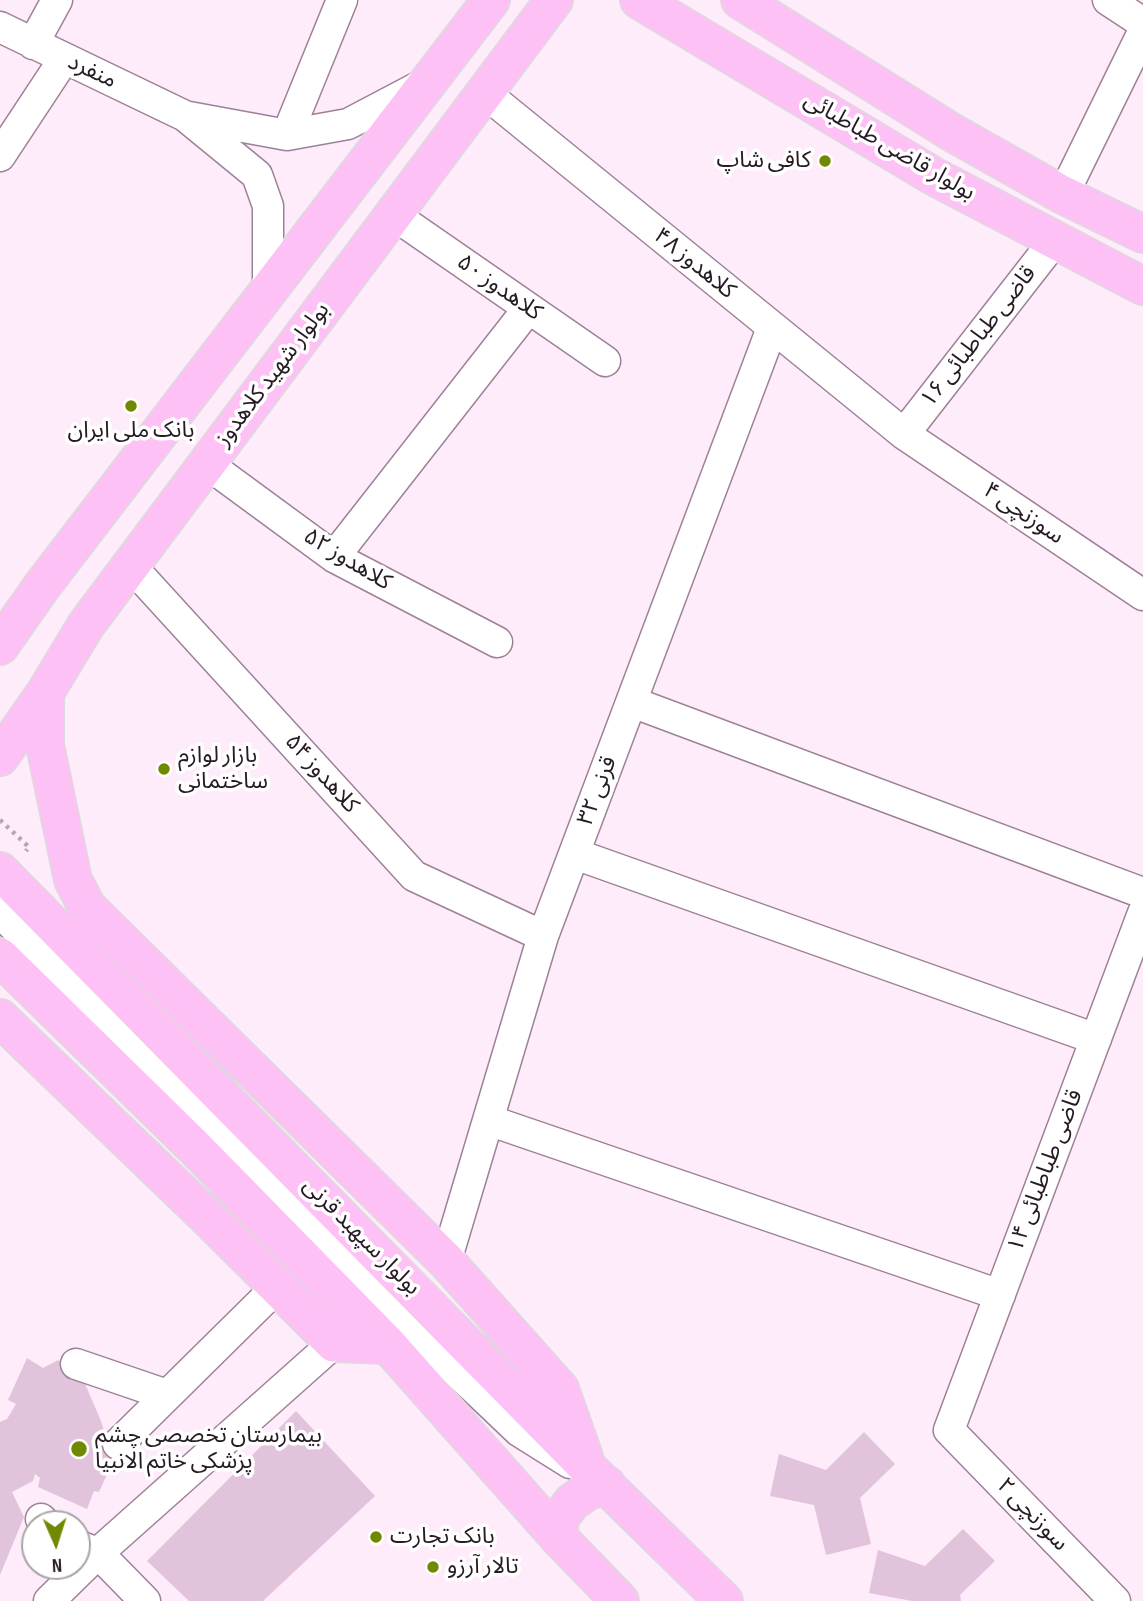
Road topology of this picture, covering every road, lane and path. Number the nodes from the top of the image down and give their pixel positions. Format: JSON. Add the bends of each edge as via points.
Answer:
{"nodes":[{"id":1,"x":57,"y":0,"type":"edge"},
{"id":2,"x":342,"y":0,"type":"edge"},
{"id":3,"x":492,"y":0,"type":"edge"},
{"id":4,"x":554,"y":0,"type":"edge"},
{"id":5,"x":639,"y":0,"type":"edge"},
{"id":6,"x":740,"y":0,"type":"edge"},
{"id":7,"x":1108,"y":0,"type":"edge"},
{"id":8,"x":1143,"y":23,"type":"edge"},
{"id":9,"x":0,"y":27,"type":"edge"},
{"id":10,"x":1143,"y":32,"type":"edge"},
{"id":11,"x":33,"y":44,"type":"junction"},
{"id":12,"x":64,"y":59,"type":"junction"},
{"id":13,"x":430,"y":80,"type":"junction"},
{"id":14,"x":485,"y":93,"type":"junction"},
{"id":15,"x":185,"y":116,"type":"junction"},
{"id":16,"x":287,"y":135,"type":"junction"},
{"id":17,"x":0,"y":156,"type":"edge"},
{"id":18,"x":1063,"y":195,"type":"junction"},
{"id":19,"x":394,"y":215,"type":"junction"},
{"id":20,"x":1143,"y":234,"type":"edge"},
{"id":21,"x":1055,"y":240,"type":"junction"},
{"id":22,"x":1143,"y":286,"type":"edge"},
{"id":23,"x":268,"y":292,"type":"junction"},
{"id":24,"x":528,"y":309,"type":"junction"},
{"id":25,"x":772,"y":328,"type":"junction"},
{"id":26,"x":605,"y":361,"type":"dead end"},
{"id":27,"x":904,"y":434,"type":"junction"},
{"id":28,"x":206,"y":463,"type":"junction"},
{"id":29,"x":334,"y":557,"type":"junction"},
{"id":30,"x":131,"y":566,"type":"junction"},
{"id":31,"x":42,"y":586,"type":"junction"},
{"id":32,"x":1143,"y":595,"type":"edge"},
{"id":33,"x":86,"y":625,"type":"junction"},
{"id":34,"x":497,"y":642,"type":"dead end"},
{"id":35,"x":1,"y":643,"type":"edge"},
{"id":36,"x":45,"y":692,"type":"junction"},
{"id":37,"x":632,"y":702,"type":"junction"},
{"id":38,"x":0,"y":757,"type":"edge"},
{"id":39,"x":575,"y":854,"type":"junction"},
{"id":40,"x":0,"y":871,"type":"edge"},
{"id":41,"x":1143,"y":893,"type":"edge"},
{"id":42,"x":0,"y":912,"type":"edge"},
{"id":43,"x":1143,"y":913,"type":"edge"},
{"id":44,"x":543,"y":936,"type":"junction"},
{"id":45,"x":0,"y":957,"type":"edge"},
{"id":46,"x":0,"y":1018,"type":"edge"},
{"id":47,"x":1096,"y":1039,"type":"junction"},
{"id":48,"x":488,"y":1120,"type":"junction"},
{"id":49,"x":193,"y":1146,"type":"junction"},
{"id":50,"x":205,"y":1215,"type":"junction"},
{"id":51,"x":446,"y":1261,"type":"junction"},
{"id":52,"x":277,"y":1287,"type":"junction"},
{"id":53,"x":1000,"y":1295,"type":"junction"},
{"id":54,"x":334,"y":1343,"type":"junction"},
{"id":55,"x":388,"y":1345,"type":"junction"},
{"id":56,"x":76,"y":1364,"type":"dead end"},
{"id":57,"x":167,"y":1395,"type":"junction"},
{"id":58,"x":950,"y":1430,"type":"joint"},
{"id":59,"x":118,"y":1444,"type":"dead end"},
{"id":60,"x":597,"y":1476,"type":"junction"},
{"id":61,"x":558,"y":1537,"type":"junction"},
{"id":62,"x":91,"y":1546,"type":"edge"},
{"id":63,"x":91,"y":1553,"type":"edge"},
{"id":64,"x":64,"y":1580,"type":"edge"},
{"id":65,"x":49,"y":1601,"type":"edge"},
{"id":66,"x":145,"y":1601,"type":"edge"},
{"id":67,"x":620,"y":1601,"type":"edge"},
{"id":68,"x":724,"y":1601,"type":"edge"},
{"id":69,"x":1115,"y":1601,"type":"edge"}],
"edges":[{"from":1,"to":11,"type":"street"},
{"from":2,"to":16,"type":"street"},
{"from":3,"to":13,"type":"main road"},
{"from":4,"to":14,"type":"main road","name":"بولوار شهید کلاهدوز"},
{"from":5,"to":21,"type":"main road","name":"بولوار قاضی طباطبائی","via":[[935,177]]},
{"from":6,"to":18,"type":"main road","name":"بولوار قاضی طباطبائی","via":[[953,133]]},
{"from":7,"to":8,"type":"street"},
{"from":9,"to":11,"type":"street","name":"منفرد"},
{"from":10,"to":18,"type":"street"},
{"from":11,"to":12,"type":"street","name":"منفرد"},
{"from":12,"to":15,"type":"street","name":"منفرد"},
{"from":12,"to":17,"type":"street"},
{"from":13,"to":16,"type":"street","via":[[348,124]]},
{"from":13,"to":23,"type":"main road"},
{"from":14,"to":19,"type":"main road","name":"بولوار شهید کلاهدوز"},
{"from":14,"to":25,"type":"street","name":"کلاهدوز ۴۸"},
{"from":15,"to":16,"type":"street"},
{"from":15,"to":23,"type":"street","via":[[257,175],[268,205]]},
{"from":18,"to":20,"type":"main road","name":"بولوار قاضی طباطبائی"},
{"from":19,"to":24,"type":"street","name":"کلاهدوز ۵۰"},
{"from":19,"to":28,"type":"main road","name":"بولوار شهید کلاهدوز"},
{"from":21,"to":22,"type":"main road","name":"بولوار قاضی طباطبائی"},
{"from":21,"to":27,"type":"street","name":"قاضی طباطبائی ۱۶"},
{"from":23,"to":31,"type":"main road"},
{"from":24,"to":26,"type":"street","name":"کلاهدوز ۵۰"},
{"from":24,"to":29,"type":"street"},
{"from":25,"to":27,"type":"street","name":"کلاهدوز ۴۸"},
{"from":25,"to":37,"type":"street","name":"قرنی ۳۲"},
{"from":27,"to":32,"type":"street","name":"سوزنچی ۴"},
{"from":28,"to":29,"type":"street","name":"کلاهدوز ۵۲"},
{"from":28,"to":30,"type":"main road","name":"بولوار شهید کلاهدوز"},
{"from":29,"to":34,"type":"street","name":"کلاهدوز ۵۲"},
{"from":30,"to":33,"type":"main road","name":"بولوار شهید کلاهدوز"},
{"from":30,"to":44,"type":"street","name":"کلاهدوز ۵۴","via":[[414,876]]},
{"from":31,"to":33,"type":"main road"},
{"from":31,"to":35,"type":"main road"},
{"from":33,"to":36,"type":"main road","name":"بولوار شهید کلاهدوز"},
{"from":36,"to":38,"type":"main road","name":"بولوار شهید کلاهدوز"},
{"from":36,"to":51,"type":"main road","via":[[47,758],[73,880],[87,907]]},
{"from":37,"to":39,"type":"street","name":"قرنی ۳۲"},
{"from":37,"to":41,"type":"street"},
{"from":39,"to":44,"type":"street","name":"قرنی ۳۲"},
{"from":39,"to":47,"type":"street"},
{"from":40,"to":60,"type":"main road","name":"بولوار سپهبد قرنی"},
{"from":42,"to":60,"type":"street","via":[[331,1252],[519,1431]]},
{"from":43,"to":47,"type":"street","name":"قاضی طباطبائی ۱۴"},
{"from":44,"to":48,"type":"street","name":"قرنی ۳۲"},
{"from":45,"to":49,"type":"main road"},
{"from":46,"to":50,"type":"main road"},
{"from":47,"to":53,"type":"street","name":"قاضی طباطبائی ۱۴"},
{"from":48,"to":51,"type":"street","name":"قرنی ۳۲"},
{"from":48,"to":53,"type":"street"},
{"from":49,"to":50,"type":"main road"},
{"from":49,"to":55,"type":"main road"},
{"from":50,"to":52,"type":"main road"},
{"from":51,"to":60,"type":"main road","via":[[560,1389]]},
{"from":52,"to":54,"type":"main road"},
{"from":52,"to":57,"type":"street"},
{"from":53,"to":58,"type":"street","name":"قاضی طباطبائی ۱۴"},
{"from":54,"to":55,"type":"main road"},
{"from":54,"to":62,"type":"street"},
{"from":55,"to":61,"type":"main road"},
{"from":56,"to":57,"type":"street"},
{"from":57,"to":59,"type":"street"},
{"from":58,"to":69,"type":"street","name":"سوزنچی ۲"},
{"from":60,"to":61,"type":"main road","via":[[560,1518]]},
{"from":60,"to":68,"type":"main road","name":"بولوار سپهبد قرنی"},
{"from":61,"to":67,"type":"main road"},
{"from":63,"to":66,"type":"street"},
{"from":64,"to":65,"type":"street"}]}
